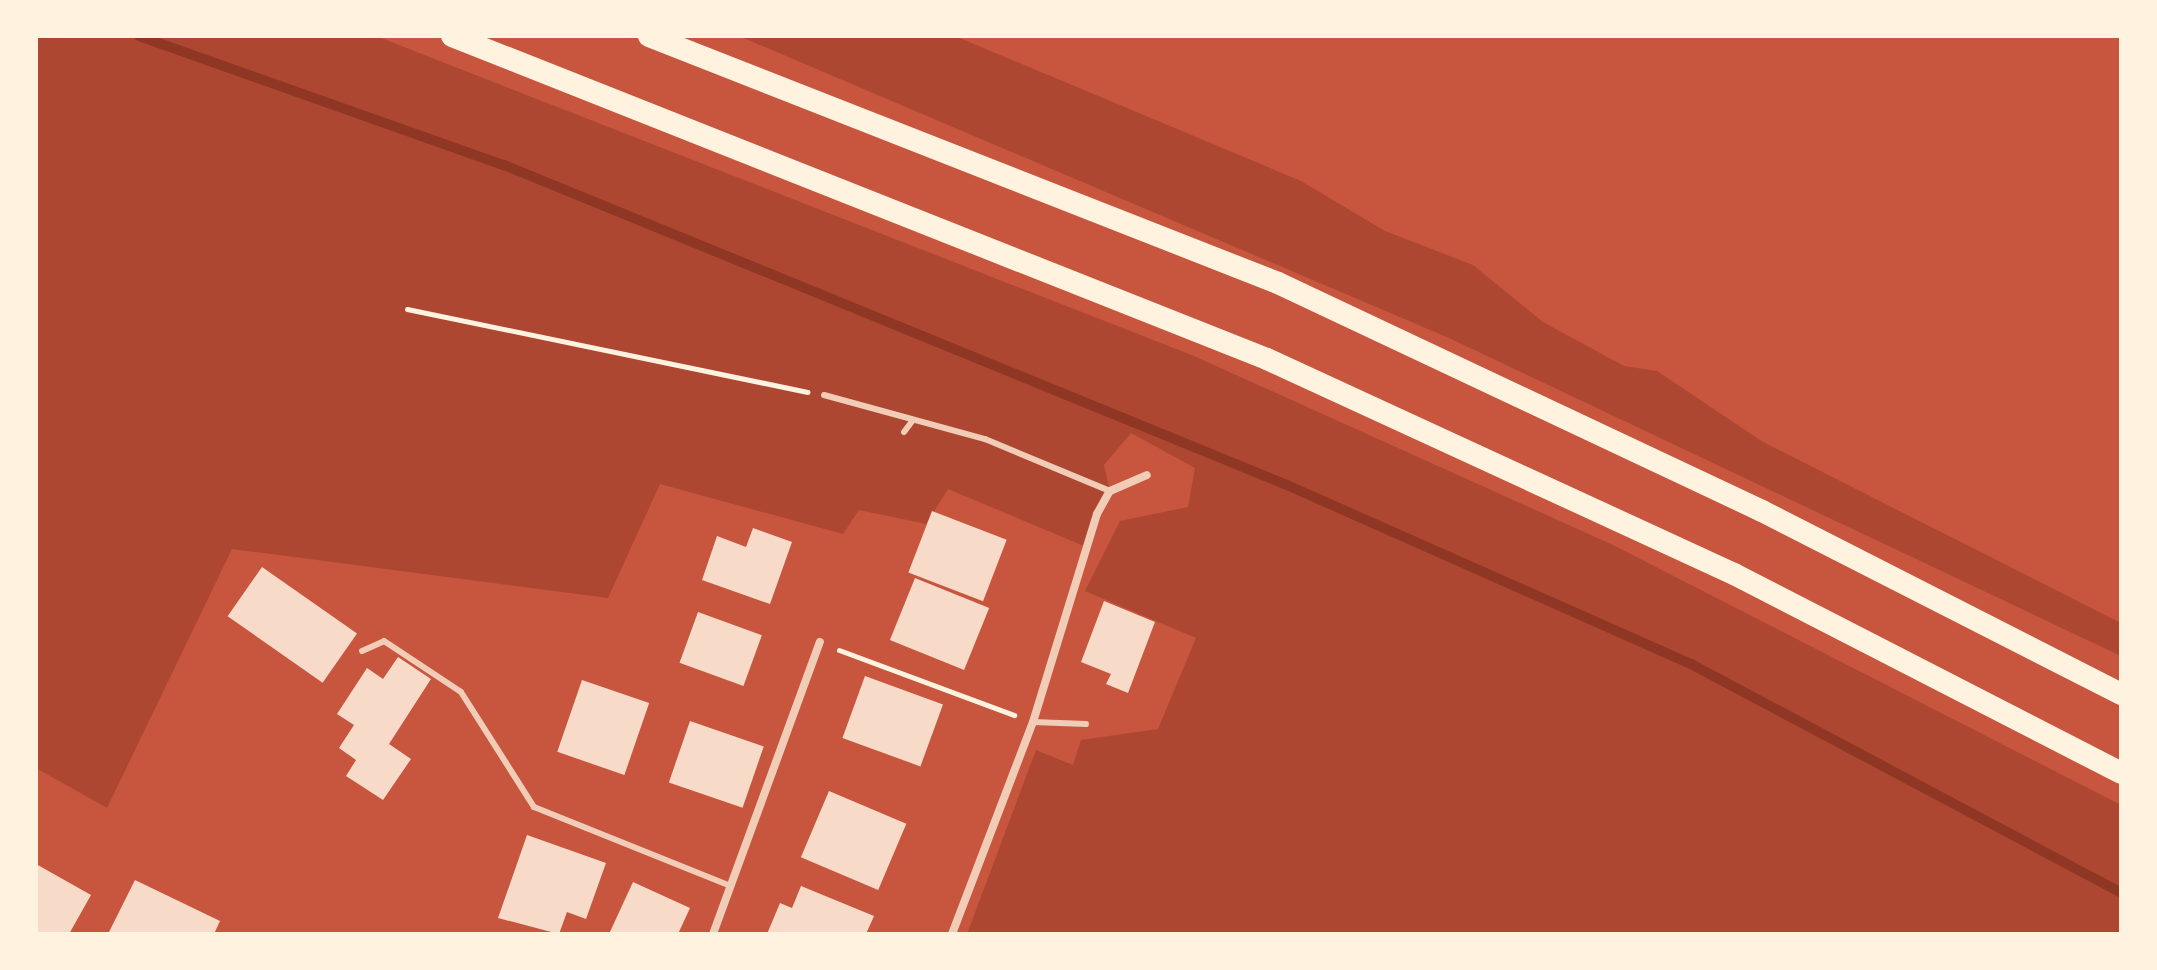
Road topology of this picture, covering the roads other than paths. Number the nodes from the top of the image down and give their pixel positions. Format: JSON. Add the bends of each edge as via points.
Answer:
{"nodes":[{"id":1,"x":452,"y":36,"type":"edge"},
{"id":2,"x":649,"y":36,"type":"edge"},
{"id":3,"x":824,"y":395,"type":"road end"},
{"id":4,"x":913,"y":420,"type":"junction"},
{"id":5,"x":904,"y":432,"type":"dead end"},
{"id":6,"x":1147,"y":475,"type":"dead end"},
{"id":7,"x":1110,"y":491,"type":"junction"},
{"id":8,"x":820,"y":642,"type":"road end"},
{"id":9,"x":362,"y":651,"type":"dead end"},
{"id":10,"x":2121,"y":694,"type":"edge"},
{"id":11,"x":1033,"y":722,"type":"junction"},
{"id":12,"x":1086,"y":724,"type":"dead end"},
{"id":13,"x":2121,"y":773,"type":"edge"},
{"id":14,"x":731,"y":886,"type":"junction"},
{"id":15,"x":713,"y":934,"type":"edge"},
{"id":16,"x":952,"y":934,"type":"edge"}],
"edges":[{"from":1,"to":13,"type":"highway","via":[[1267,359],[1734,574]]},
{"from":2,"to":10,"type":"highway","via":[[1278,283],[1762,511]]},
{"from":3,"to":4,"type":"lane"},
{"from":4,"to":5,"type":"lane"},
{"from":4,"to":7,"type":"lane","via":[[985,439]]},
{"from":6,"to":7,"type":"street"},
{"from":7,"to":11,"type":"street","via":[[1084,546]]},
{"from":8,"to":14,"type":"street"},
{"from":9,"to":14,"type":"lane","via":[[384,641],[461,692],[534,807]]},
{"from":11,"to":12,"type":"lane"},
{"from":11,"to":16,"type":"street"},
{"from":14,"to":15,"type":"street"}]}
